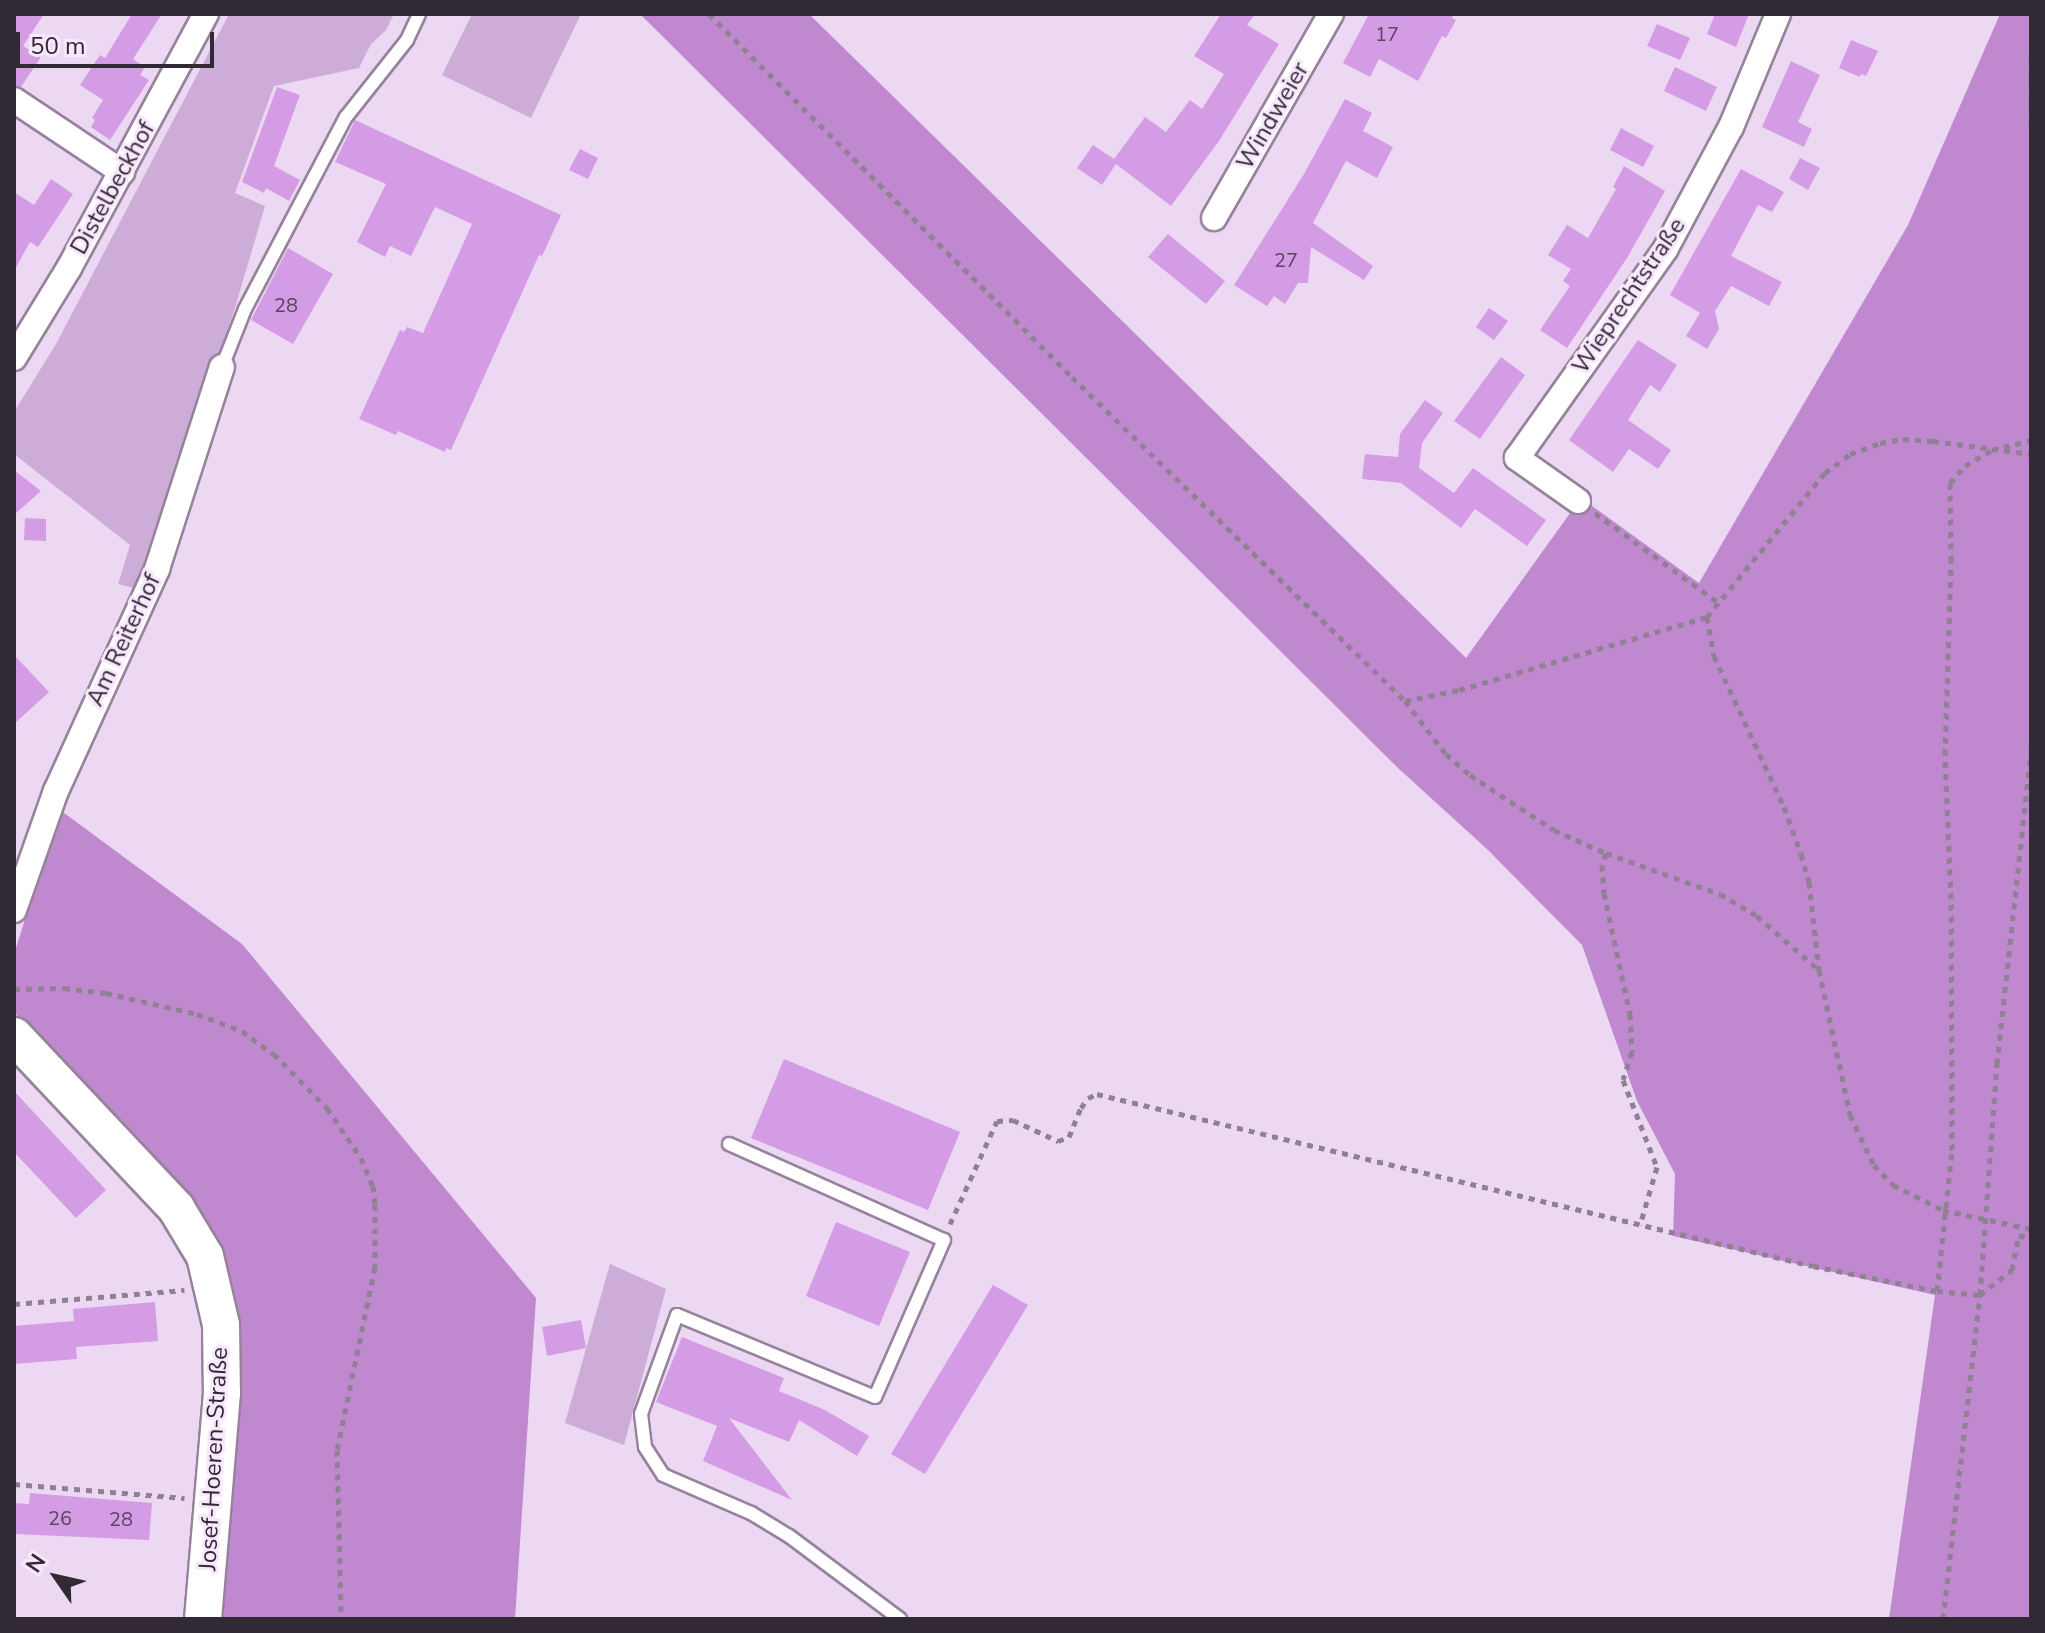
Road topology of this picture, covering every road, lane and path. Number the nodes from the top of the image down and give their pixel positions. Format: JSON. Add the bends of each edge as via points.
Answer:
{"nodes":[{"id":1,"x":206,"y":14,"type":"edge"},
{"id":2,"x":419,"y":14,"type":"edge"},
{"id":3,"x":709,"y":14,"type":"edge"},
{"id":4,"x":1331,"y":14,"type":"edge"},
{"id":5,"x":1778,"y":14,"type":"edge"},
{"id":6,"x":2031,"y":59,"type":"edge"},
{"id":7,"x":14,"y":100,"type":"edge"},
{"id":8,"x":2031,"y":124,"type":"edge"},
{"id":9,"x":122,"y":172,"type":"junction"},
{"id":10,"x":1214,"y":218,"type":"dead end"},
{"id":11,"x":14,"y":358,"type":"edge"},
{"id":12,"x":222,"y":367,"type":"joint"},
{"id":13,"x":2031,"y":440,"type":"edge"},
{"id":14,"x":1992,"y":450,"type":"junction"},
{"id":15,"x":2031,"y":454,"type":"edge"},
{"id":16,"x":1578,"y":501,"type":"joint"},
{"id":17,"x":1719,"y":603,"type":"junction"},
{"id":18,"x":1707,"y":617,"type":"junction"},
{"id":19,"x":1405,"y":701,"type":"junction"},
{"id":20,"x":2031,"y":749,"type":"edge"},
{"id":21,"x":1606,"y":853,"type":"junction"},
{"id":22,"x":14,"y":910,"type":"edge"},
{"id":23,"x":1819,"y":970,"type":"junction"},
{"id":24,"x":14,"y":989,"type":"edge"},
{"id":25,"x":14,"y":1036,"type":"edge"},
{"id":26,"x":729,"y":1144,"type":"dead end"},
{"id":27,"x":1943,"y":1210,"type":"junction"},
{"id":28,"x":1987,"y":1221,"type":"junction"},
{"id":29,"x":1640,"y":1225,"type":"junction"},
{"id":30,"x":2031,"y":1229,"type":"edge"},
{"id":31,"x":2031,"y":1239,"type":"edge"},
{"id":32,"x":944,"y":1240,"type":"junction"},
{"id":33,"x":212,"y":1288,"type":"junction"},
{"id":34,"x":1937,"y":1291,"type":"junction"},
{"id":35,"x":1980,"y":1295,"type":"junction"},
{"id":36,"x":14,"y":1304,"type":"edge"},
{"id":37,"x":14,"y":1484,"type":"edge"},
{"id":38,"x":213,"y":1501,"type":"junction"},
{"id":39,"x":203,"y":1619,"type":"edge"},
{"id":40,"x":341,"y":1619,"type":"edge"},
{"id":41,"x":900,"y":1619,"type":"edge"},
{"id":42,"x":1943,"y":1619,"type":"edge"}],
"edges":[{"from":1,"to":9,"type":"street","name":"Distelbeckhof"},
{"from":2,"to":12,"type":"lane","via":[[407,40],[346,117],[245,309]]},
{"from":3,"to":19,"type":"path"},
{"from":4,"to":10,"type":"street","name":"Windweier"},
{"from":5,"to":16,"type":"street","name":"Wieprechtstraße","via":[[1731,127],[1666,248],[1517,458]]},
{"from":6,"to":8,"type":"path"},
{"from":7,"to":9,"type":"street"},
{"from":9,"to":11,"type":"street","name":"Distelbeckhof"},
{"from":12,"to":22,"type":"street","name":"Am Reiterhof","via":[[157,569],[56,791]]},
{"from":13,"to":14,"type":"path"},
{"from":14,"to":15,"type":"path"},
{"from":14,"to":17,"type":"path","via":[[1903,439],[1850,454],[1806,492]]},
{"from":14,"to":27,"type":"path","via":[[1965,466],[1950,483],[1945,755],[1952,1150]]},
{"from":16,"to":17,"type":"path"},
{"from":17,"to":18,"type":"path"},
{"from":18,"to":19,"type":"path"},
{"from":18,"to":23,"type":"path","via":[[1714,656],[1801,854]]},
{"from":19,"to":21,"type":"path","via":[[1446,754],[1470,775],[1554,830]]},
{"from":20,"to":28,"type":"path","via":[[1997,1064]]},
{"from":21,"to":23,"type":"path","via":[[1720,894],[1757,916]]},
{"from":21,"to":29,"type":"path","via":[[1604,893],[1630,1014],[1632,1052],[1623,1080],[1657,1167]]},
{"from":23,"to":27,"type":"path","via":[[1837,1067],[1859,1139],[1893,1185]]},
{"from":24,"to":40,"type":"path","via":[[64,988],[121,996],[242,1031],[274,1054],[327,1108],[361,1158],[373,1186],[375,1267],[337,1450]]},
{"from":25,"to":33,"type":"street","name":"Josef-Hoeren-Straße","via":[[176,1208],[205,1256]]},
{"from":26,"to":32,"type":"lane"},
{"from":27,"to":28,"type":"path"},
{"from":27,"to":34,"type":"path"},
{"from":28,"to":30,"type":"path"},
{"from":28,"to":35,"type":"path"},
{"from":29,"to":32,"type":"path","via":[[1097,1094],[1081,1108],[1069,1137],[1058,1141],[1013,1120],[997,1121]]},
{"from":29,"to":34,"type":"path"},
{"from":31,"to":35,"type":"path","via":[[2019,1235],[2012,1270]]},
{"from":32,"to":41,"type":"lane","via":[[875,1397],[677,1315],[641,1414],[645,1447],[663,1475],[751,1513],[789,1536]]},
{"from":33,"to":36,"type":"path"},
{"from":33,"to":38,"type":"street","name":"Josef-Hoeren-Straße","via":[[221,1325],[222,1393]]},
{"from":34,"to":35,"type":"path"},
{"from":35,"to":42,"type":"path"},
{"from":37,"to":38,"type":"path"},
{"from":38,"to":39,"type":"street","name":"Josef-Hoeren-Straße"}]}
